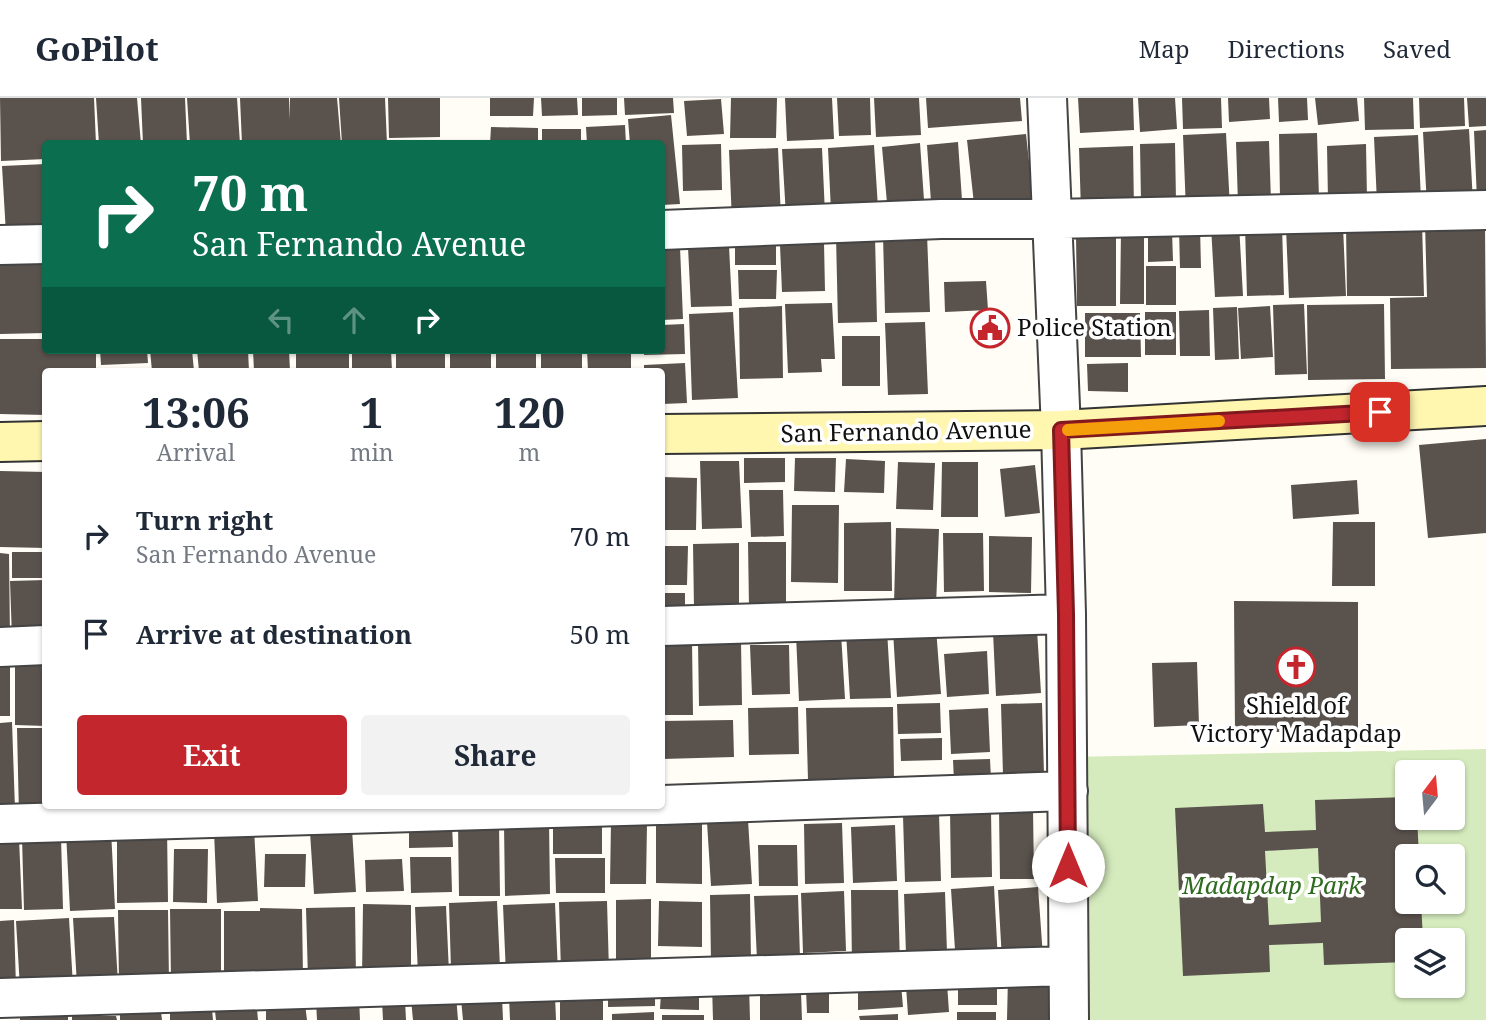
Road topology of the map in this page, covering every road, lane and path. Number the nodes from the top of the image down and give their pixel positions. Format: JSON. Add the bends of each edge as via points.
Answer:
{"nodes":[{"id":1,"x":1047,"y":98,"type":"edge"},
{"id":2,"x":1486,"y":210,"type":"edge"},
{"id":3,"x":1051,"y":219,"type":"junction"},
{"id":4,"x":665,"y":230,"type":"edge"},
{"id":5,"x":42,"y":244,"type":"edge"},
{"id":6,"x":0,"y":245,"type":"edge"},
{"id":7,"x":1486,"y":406,"type":"edge"},
{"id":8,"x":1061,"y":430,"type":"junction"},
{"id":9,"x":665,"y":434,"type":"edge"},
{"id":10,"x":42,"y":441,"type":"edge"},
{"id":11,"x":0,"y":442,"type":"edge"},
{"id":12,"x":1066,"y":614,"type":"junction"},
{"id":13,"x":665,"y":626,"type":"edge"},
{"id":14,"x":42,"y":645,"type":"edge"},
{"id":15,"x":0,"y":647,"type":"edge"},
{"id":16,"x":1068,"y":792,"type":"junction"},
{"id":17,"x":665,"y":805,"type":"edge"},
{"id":18,"x":521,"y":809,"type":"edge"},
{"id":19,"x":0,"y":824,"type":"edge"},
{"id":20,"x":1068,"y":966,"type":"junction"},
{"id":21,"x":0,"y":998,"type":"edge"},
{"id":22,"x":1069,"y":1020,"type":"edge"}],
"edges":[{"from":1,"to":3,"type":"street"},
{"from":2,"to":3,"type":"street"},
{"from":3,"to":4,"type":"street"},
{"from":3,"to":8,"type":"street"},
{"from":5,"to":6,"type":"street"},
{"from":7,"to":8,"type":"main road","name":"San Fernando Avenue"},
{"from":8,"to":9,"type":"main road","name":"San Fernando Avenue"},
{"from":8,"to":12,"type":"street"},
{"from":10,"to":11,"type":"main road"},
{"from":12,"to":13,"type":"street"},
{"from":12,"to":16,"type":"street"},
{"from":14,"to":15,"type":"street"},
{"from":16,"to":17,"type":"street"},
{"from":16,"to":20,"type":"street"},
{"from":18,"to":19,"type":"street"},
{"from":20,"to":21,"type":"street"},
{"from":20,"to":22,"type":"street"}]}
